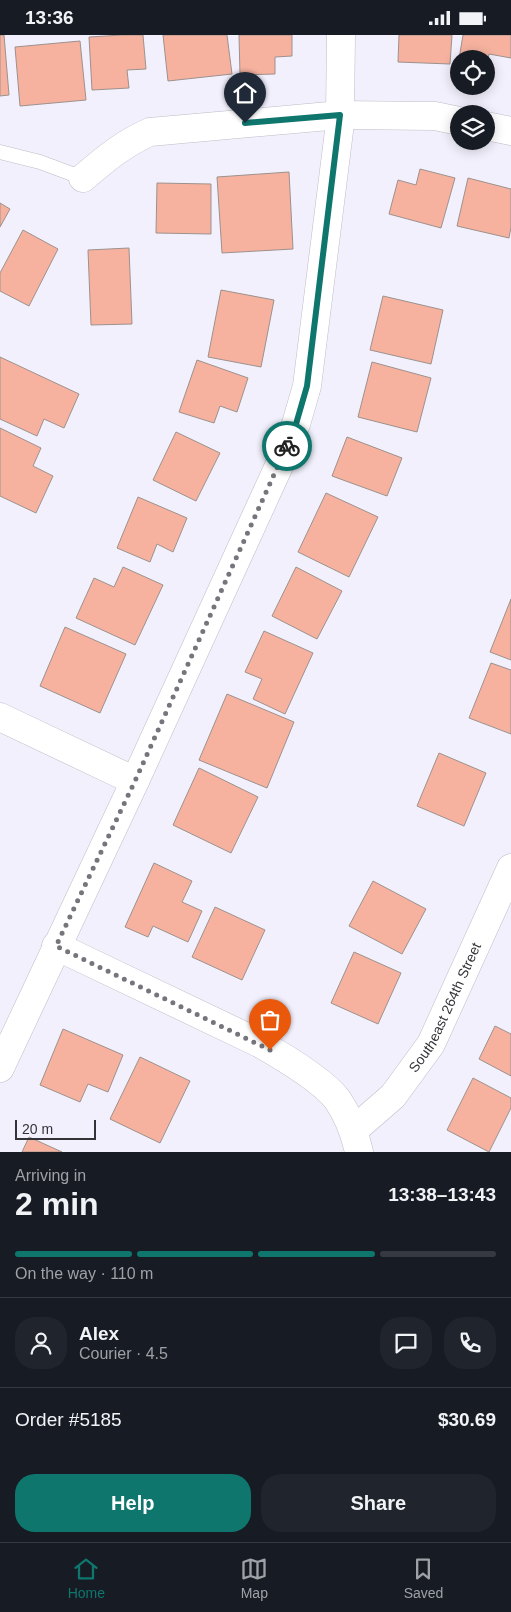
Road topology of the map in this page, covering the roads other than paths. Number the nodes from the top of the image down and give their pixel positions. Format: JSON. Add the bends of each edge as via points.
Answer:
{"nodes":[{"id":1,"x":340,"y":35,"type":"edge"},
{"id":2,"x":340,"y":115,"type":"junction"},
{"id":3,"x":450,"y":119,"type":"edge"},
{"id":4,"x":495,"y":128,"type":"edge"},
{"id":5,"x":511,"y":131,"type":"edge"},
{"id":6,"x":0,"y":152,"type":"edge"},
{"id":7,"x":83,"y":178,"type":"joint"},
{"id":8,"x":0,"y":717,"type":"edge"},
{"id":9,"x":135,"y":781,"type":"junction"},
{"id":10,"x":511,"y":868,"type":"edge"},
{"id":11,"x":56,"y":946,"type":"junction"},
{"id":12,"x":0,"y":1068,"type":"edge"},
{"id":13,"x":357,"y":1141,"type":"edge"}],
"edges":[{"from":1,"to":2,"type":"street"},
{"from":2,"to":3,"type":"street","via":[[435,116]]},
{"from":2,"to":7,"type":"street","via":[[150,132],[116,151]]},
{"from":2,"to":9,"type":"street","via":[[307,386],[296,424]]},
{"from":4,"to":5,"type":"street"},
{"from":6,"to":7,"type":"lane"},
{"from":8,"to":9,"type":"street"},
{"from":9,"to":11,"type":"street"},
{"from":10,"to":13,"type":"street","name":"Southeast 264th Street","via":[[431,1044]]},
{"from":11,"to":12,"type":"street"},
{"from":11,"to":13,"type":"street","via":[[282,1056],[336,1099]]}]}
